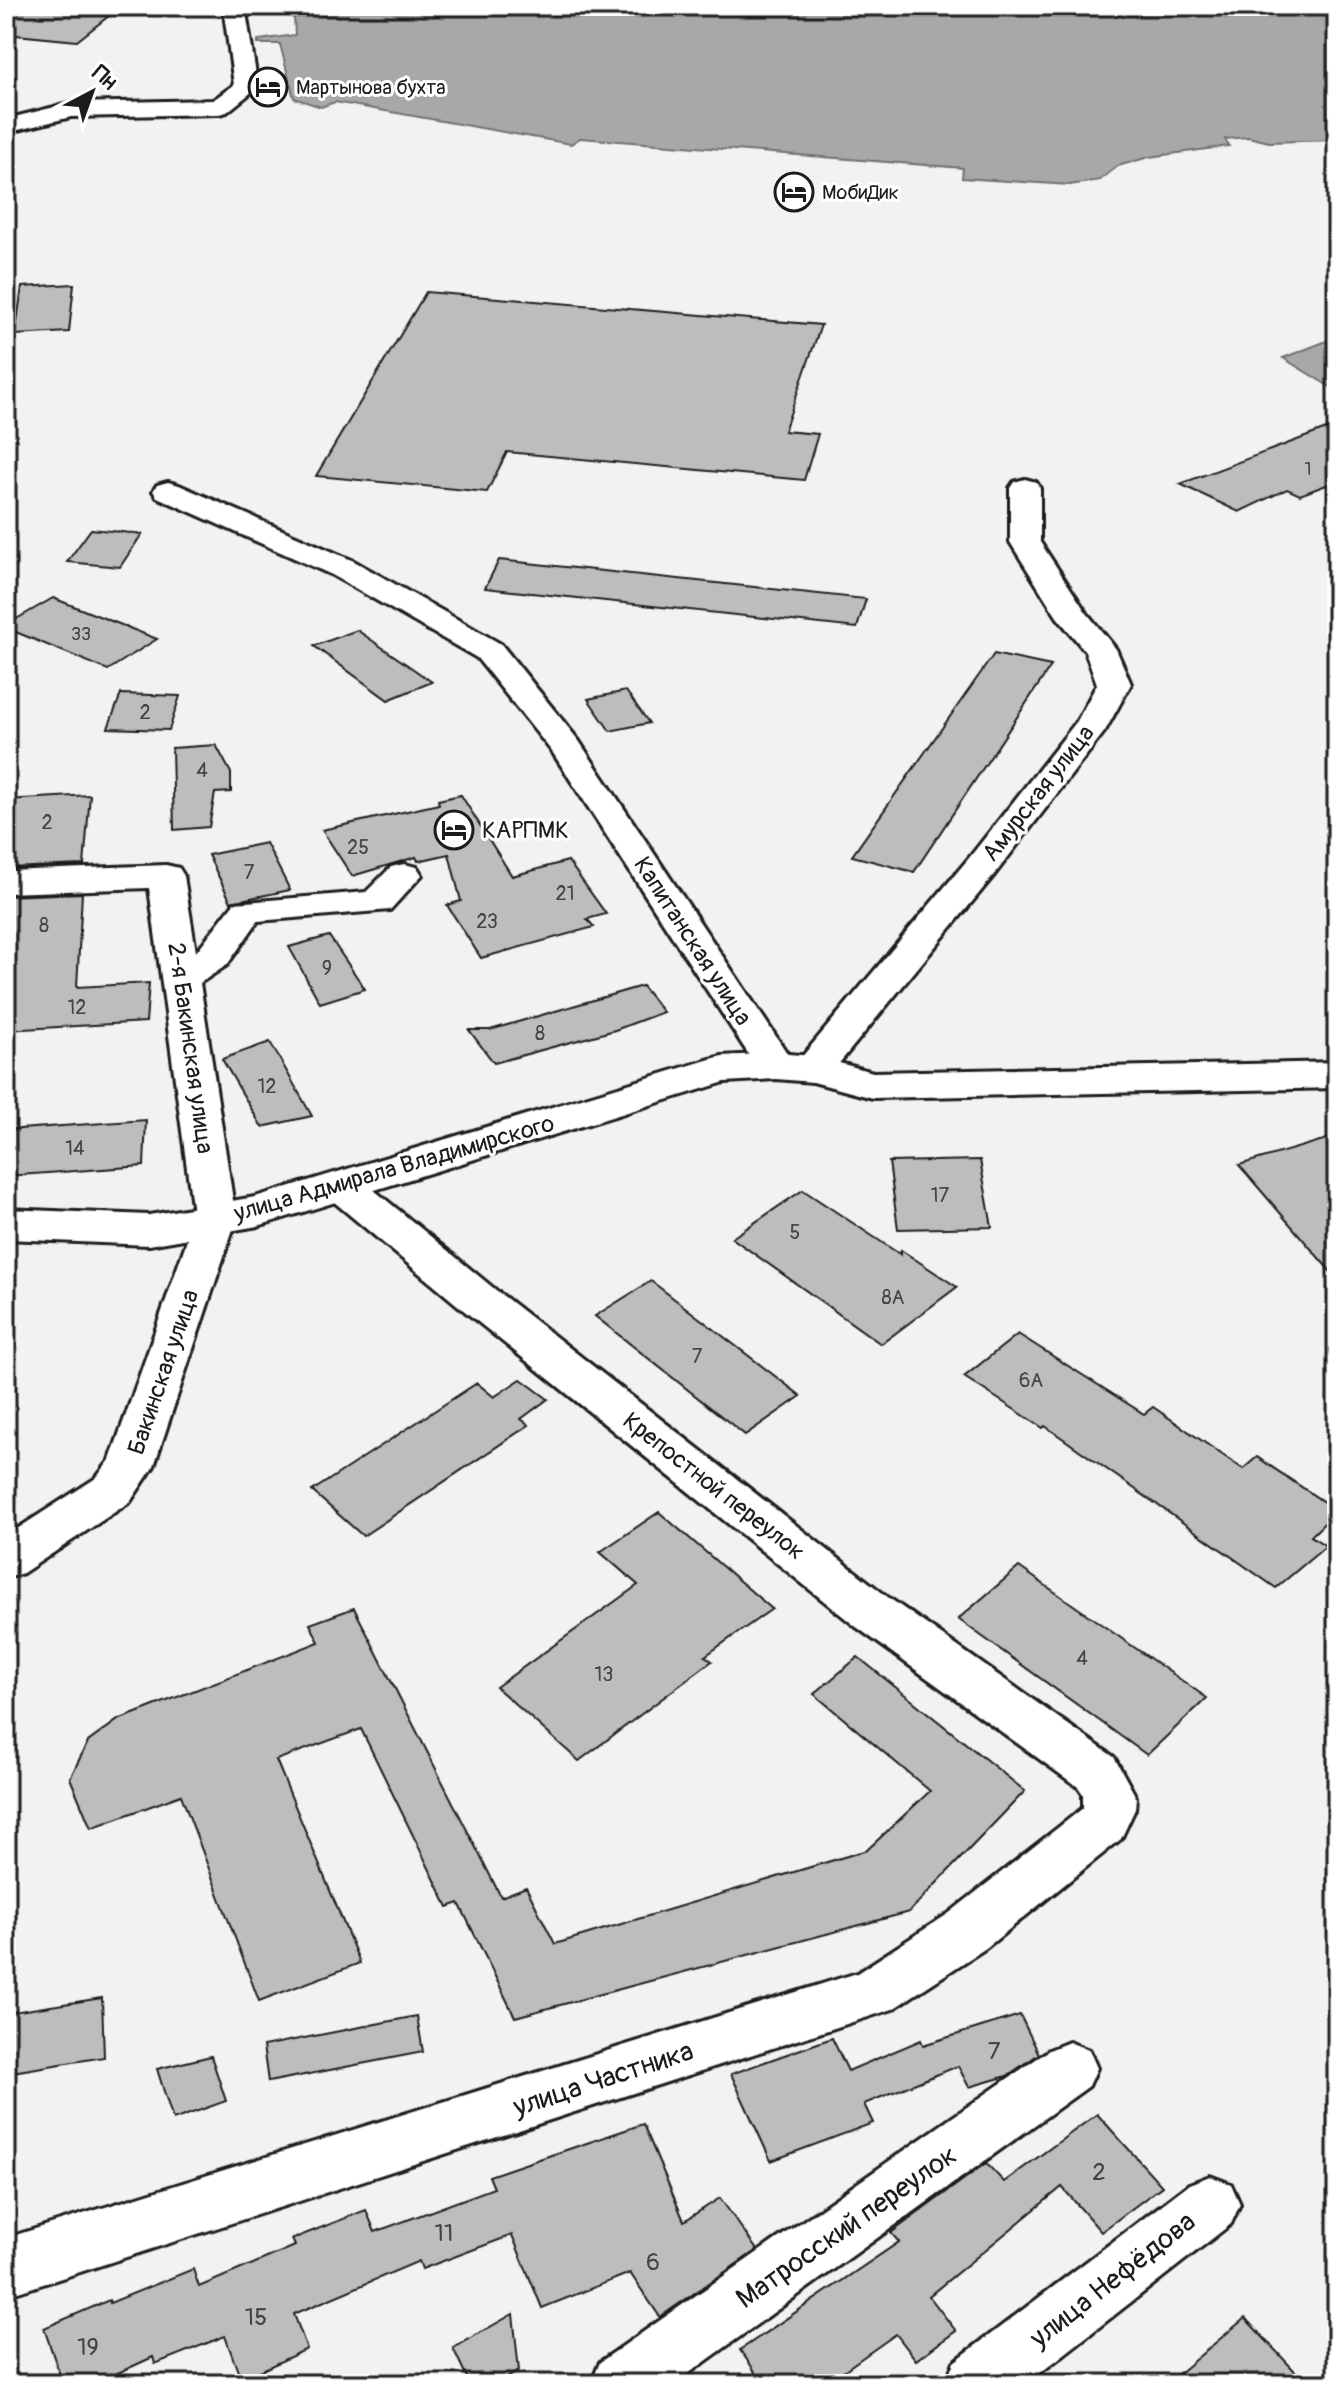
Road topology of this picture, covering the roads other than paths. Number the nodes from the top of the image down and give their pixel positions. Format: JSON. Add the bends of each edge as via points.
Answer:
{"nodes":[{"id":1,"x":234,"y":6,"type":"edge"},
{"id":2,"x":6,"y":126,"type":"edge"},
{"id":3,"x":1025,"y":488,"type":"dead end"},
{"id":4,"x":168,"y":491,"type":"dead end"},
{"id":5,"x":404,"y":875,"type":"dead end"},
{"id":6,"x":6,"y":882,"type":"edge"},
{"id":7,"x":181,"y":979,"type":"junction"},
{"id":8,"x":794,"y":1068,"type":"junction"},
{"id":9,"x":1337,"y":1075,"type":"edge"},
{"id":10,"x":342,"y":1186,"type":"junction"},
{"id":11,"x":215,"y":1220,"type":"junction"},
{"id":12,"x":6,"y":1224,"type":"edge"},
{"id":13,"x":6,"y":1560,"type":"edge"},
{"id":14,"x":1096,"y":1772,"type":"joint"},
{"id":15,"x":1069,"y":2068,"type":"dead end"},
{"id":16,"x":1210,"y":2204,"type":"dead end"},
{"id":17,"x":6,"y":2267,"type":"edge"},
{"id":18,"x":622,"y":2384,"type":"edge"},
{"id":19,"x":976,"y":2384,"type":"edge"}],
"edges":[{"from":1,"to":2,"type":"street","via":[[246,87],[219,107],[71,110]]},
{"from":3,"to":8,"type":"street","name":"Амурская улица","via":[[1025,542],[1100,649],[1114,684],[1093,724],[982,866]]},
{"from":4,"to":8,"type":"street","name":"Капитанская улица","via":[[343,568],[489,651],[567,748]]},
{"from":5,"to":7,"type":"street","via":[[377,902],[247,911],[214,957]]},
{"from":6,"to":7,"type":"street","name":"2-я Бакинская улица","via":[[166,876]]},
{"from":7,"to":11,"type":"street","name":"2-я Бакинская улица"},
{"from":8,"to":9,"type":"main road","via":[[873,1085]]},
{"from":8,"to":10,"type":"main road","name":"улица Адмирала Владимирского","via":[[722,1069]]},
{"from":10,"to":11,"type":"main road","name":"улица Адмирала Владимирского"},
{"from":10,"to":14,"type":"street","name":"Крепостной переулок","via":[[872,1612]]},
{"from":11,"to":12,"type":"main road","name":"улица Адмирала Владимирского","via":[[149,1230]]},
{"from":11,"to":13,"type":"street","name":"Бакинская улица","via":[[131,1466],[104,1497]]},
{"from":14,"to":17,"type":"street","name":"улица Частника","via":[[1112,1803],[1102,1823],[967,1931],[873,1992]]},
{"from":15,"to":18,"type":"street","name":"Матросский переулок"},
{"from":16,"to":19,"type":"street","name":"улица Нефёдова"}]}
